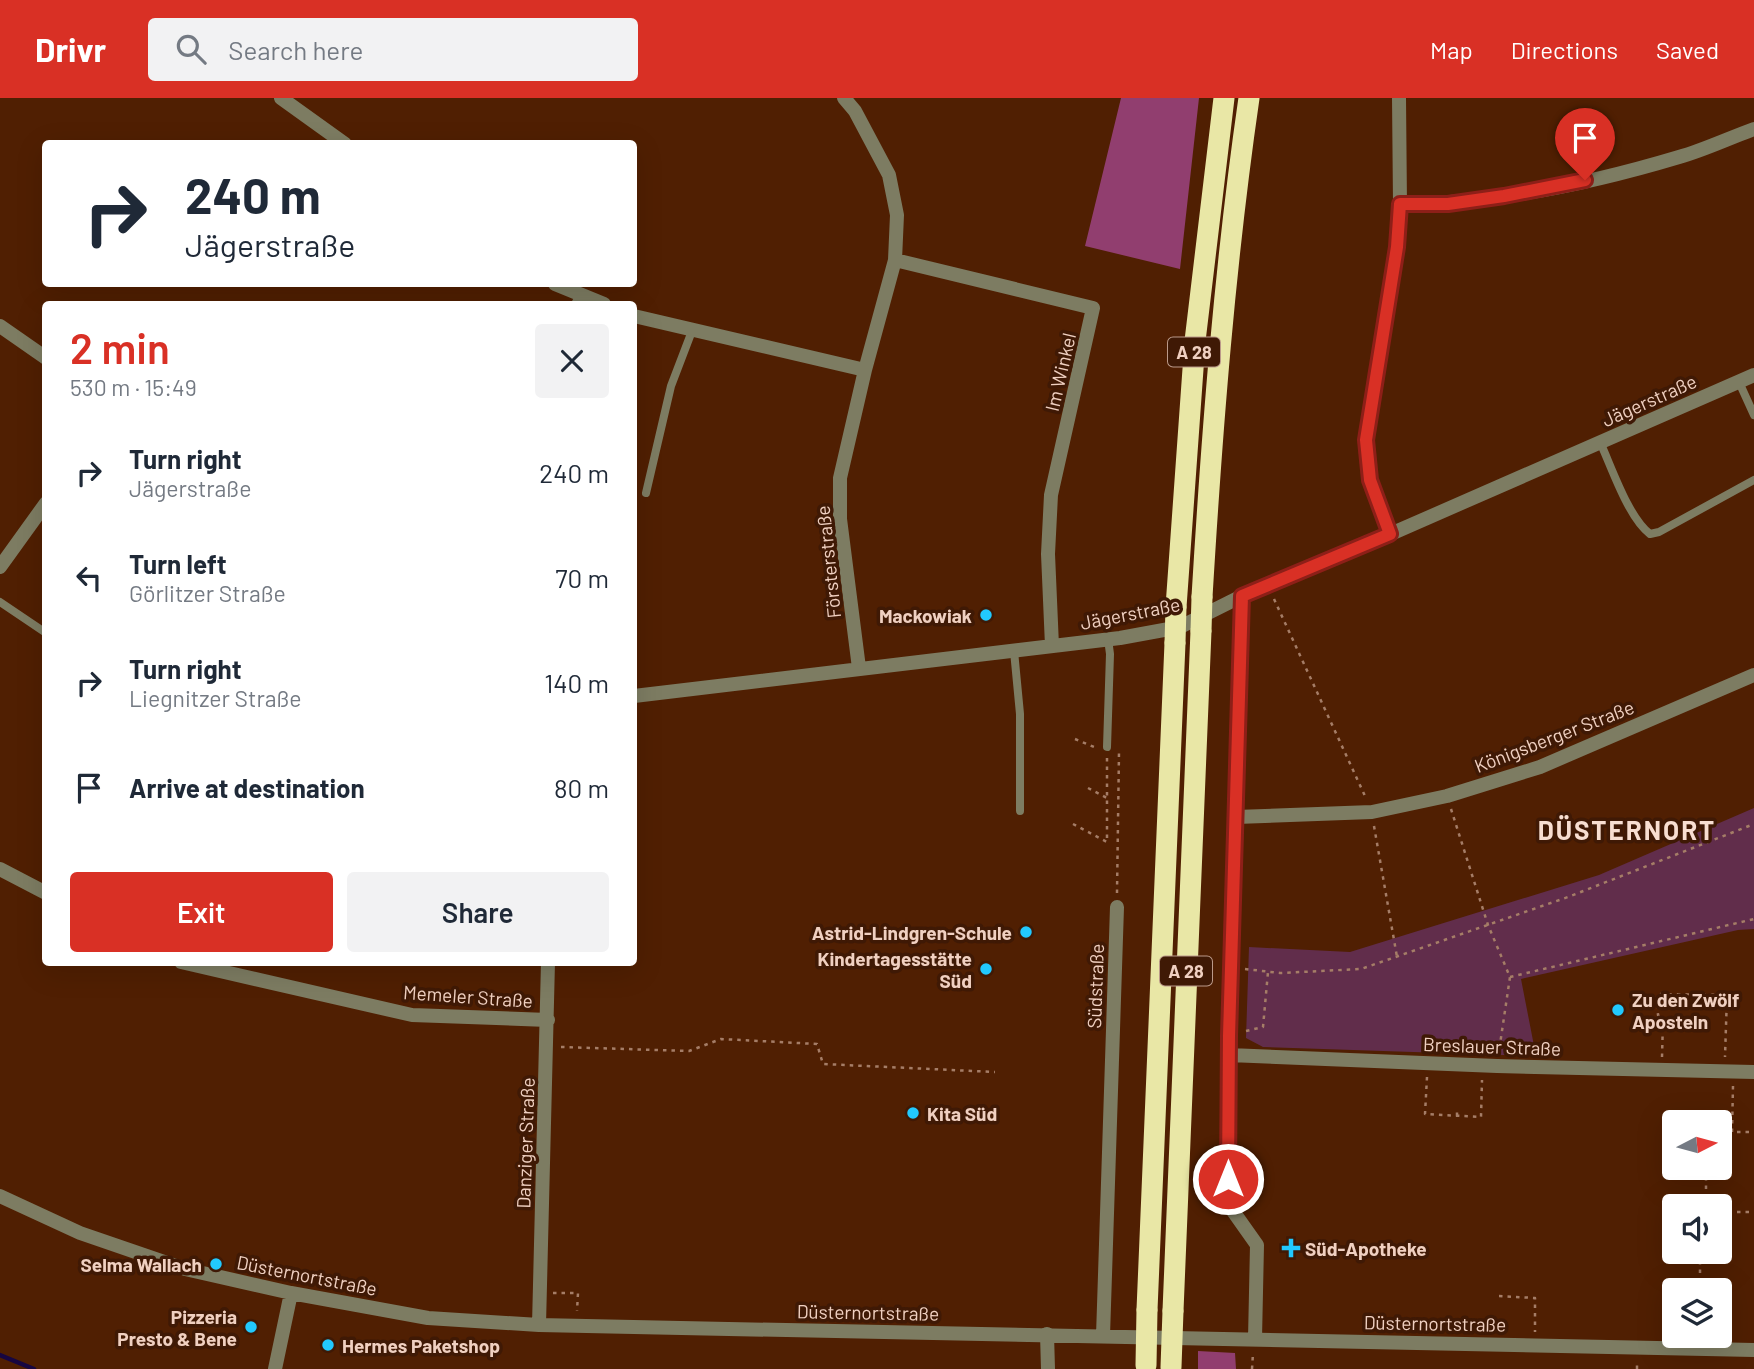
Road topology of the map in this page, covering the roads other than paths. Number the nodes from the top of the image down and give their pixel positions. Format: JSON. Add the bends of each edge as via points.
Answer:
{"nodes":[{"id":1,"x":281,"y":98,"type":"edge"},
{"id":2,"x":844,"y":98,"type":"edge"},
{"id":3,"x":1224,"y":98,"type":"edge"},
{"id":4,"x":1249,"y":98,"type":"edge"},
{"id":5,"x":1399,"y":98,"type":"edge"},
{"id":6,"x":1754,"y":129,"type":"edge"},
{"id":7,"x":339,"y":140,"type":"edge"},
{"id":8,"x":1400,"y":204,"type":"junction"},
{"id":9,"x":895,"y":260,"type":"junction"},
{"id":10,"x":559,"y":287,"type":"edge"},
{"id":11,"x":578,"y":300,"type":"edge"},
{"id":12,"x":637,"y":317,"type":"edge"},
{"id":13,"x":0,"y":326,"type":"edge"},
{"id":14,"x":692,"y":331,"type":"junction"},
{"id":15,"x":42,"y":355,"type":"edge"},
{"id":16,"x":865,"y":370,"type":"junction"},
{"id":17,"x":1754,"y":375,"type":"edge"},
{"id":18,"x":1739,"y":382,"type":"junction"},
{"id":19,"x":1754,"y":415,"type":"edge"},
{"id":20,"x":1600,"y":442,"type":"junction"},
{"id":21,"x":1754,"y":480,"type":"edge"},
{"id":22,"x":646,"y":493,"type":"dead end"},
{"id":23,"x":42,"y":509,"type":"edge"},
{"id":24,"x":1390,"y":534,"type":"junction"},
{"id":25,"x":0,"y":567,"type":"edge"},
{"id":26,"x":1242,"y":596,"type":"junction"},
{"id":27,"x":0,"y":602,"type":"edge"},
{"id":28,"x":42,"y":630,"type":"edge"},
{"id":29,"x":1108,"y":639,"type":"junction"},
{"id":30,"x":1052,"y":646,"type":"junction"},
{"id":31,"x":1014,"y":651,"type":"junction"},
{"id":32,"x":859,"y":668,"type":"junction"},
{"id":33,"x":1754,"y":675,"type":"edge"},
{"id":34,"x":637,"y":696,"type":"edge"},
{"id":35,"x":1107,"y":750,"type":"road end"},
{"id":36,"x":1020,"y":811,"type":"dead end"},
{"id":37,"x":1236,"y":817,"type":"junction"},
{"id":38,"x":0,"y":869,"type":"edge"},
{"id":39,"x":42,"y":891,"type":"edge"},
{"id":40,"x":1117,"y":906,"type":"road end"},
{"id":41,"x":198,"y":966,"type":"edge"},
{"id":42,"x":548,"y":966,"type":"edge"},
{"id":43,"x":548,"y":1020,"type":"junction"},
{"id":44,"x":1229,"y":1055,"type":"junction"},
{"id":45,"x":1754,"y":1072,"type":"edge"},
{"id":46,"x":0,"y":1196,"type":"edge"},
{"id":47,"x":291,"y":1293,"type":"junction"},
{"id":48,"x":539,"y":1325,"type":"junction"},
{"id":49,"x":1047,"y":1335,"type":"junction"},
{"id":50,"x":1103,"y":1336,"type":"junction"},
{"id":51,"x":1255,"y":1339,"type":"junction"},
{"id":52,"x":1754,"y":1350,"type":"edge"},
{"id":53,"x":1145,"y":1367,"type":"edge"},
{"id":54,"x":1170,"y":1368,"type":"edge"},
{"id":55,"x":275,"y":1369,"type":"edge"},
{"id":56,"x":1048,"y":1369,"type":"edge"}],
"edges":[{"from":1,"to":7,"type":"street"},
{"from":2,"to":9,"type":"street","name":"Försterstraße","via":[[889,175],[897,215]]},
{"from":3,"to":53,"type":"highway","number":"A 28","bridge":true,"via":[[1195,341],[1176,607]]},
{"from":4,"to":54,"type":"highway","number":"A 28","bridge":true,"via":[[1211,440]]},
{"from":5,"to":8,"type":"street"},
{"from":6,"to":8,"type":"street","via":[[1681,157],[1585,180],[1448,204]]},
{"from":8,"to":24,"type":"street","via":[[1366,440],[1370,480]]},
{"from":9,"to":16,"type":"street","name":"Försterstraße"},
{"from":9,"to":30,"type":"street","name":"Im Winkel","via":[[1093,308],[1051,495]]},
{"from":10,"to":11,"type":"street"},
{"from":12,"to":14,"type":"street"},
{"from":13,"to":15,"type":"street"},
{"from":14,"to":16,"type":"street"},
{"from":14,"to":22,"type":"lane","via":[[671,386]]},
{"from":16,"to":32,"type":"street","name":"Försterstraße","via":[[840,478],[840,519]]},
{"from":17,"to":18,"type":"street","name":"Jägerstraße"},
{"from":18,"to":19,"type":"lane"},
{"from":18,"to":20,"type":"street","name":"Jägerstraße"},
{"from":20,"to":21,"type":"lane","via":[[1630,507],[1650,534]]},
{"from":20,"to":24,"type":"street","name":"Jägerstraße"},
{"from":23,"to":25,"type":"street"},
{"from":24,"to":26,"type":"street","name":"Jägerstraße"},
{"from":26,"to":29,"type":"street","name":"Jägerstraße","via":[[1180,626]]},
{"from":26,"to":37,"type":"street"},
{"from":27,"to":28,"type":"lane"},
{"from":29,"to":30,"type":"street","name":"Jägerstraße"},
{"from":29,"to":35,"type":"lane"},
{"from":30,"to":31,"type":"street","name":"Jägerstraße"},
{"from":31,"to":32,"type":"street","name":"Jägerstraße"},
{"from":31,"to":36,"type":"lane","via":[[1020,713]]},
{"from":32,"to":34,"type":"street","name":"Jägerstraße"},
{"from":33,"to":37,"type":"street","name":"Königsberger Straße","via":[[1540,766],[1447,796],[1372,812]]},
{"from":37,"to":44,"type":"street"},
{"from":38,"to":39,"type":"street"},
{"from":40,"to":50,"type":"street","name":"Südstraße"},
{"from":41,"to":43,"type":"street","name":"Memeler Straße","via":[[412,1015]]},
{"from":42,"to":43,"type":"street","name":"Danziger Straße"},
{"from":43,"to":48,"type":"street","name":"Danziger Straße"},
{"from":44,"to":45,"type":"street","name":"Breslauer Straße"},
{"from":44,"to":51,"type":"street","via":[[1228,1204],[1256,1245]]},
{"from":46,"to":47,"type":"street","name":"Düsternortstraße","via":[[79,1233],[172,1264]]},
{"from":47,"to":48,"type":"street","name":"Düsternortstraße","via":[[428,1318]]},
{"from":47,"to":55,"type":"street"},
{"from":48,"to":49,"type":"street","name":"Düsternortstraße"},
{"from":49,"to":50,"type":"street","name":"Düsternortstraße"},
{"from":49,"to":56,"type":"street"},
{"from":50,"to":51,"type":"street","name":"Düsternortstraße"},
{"from":51,"to":52,"type":"street","name":"Düsternortstraße"}]}
